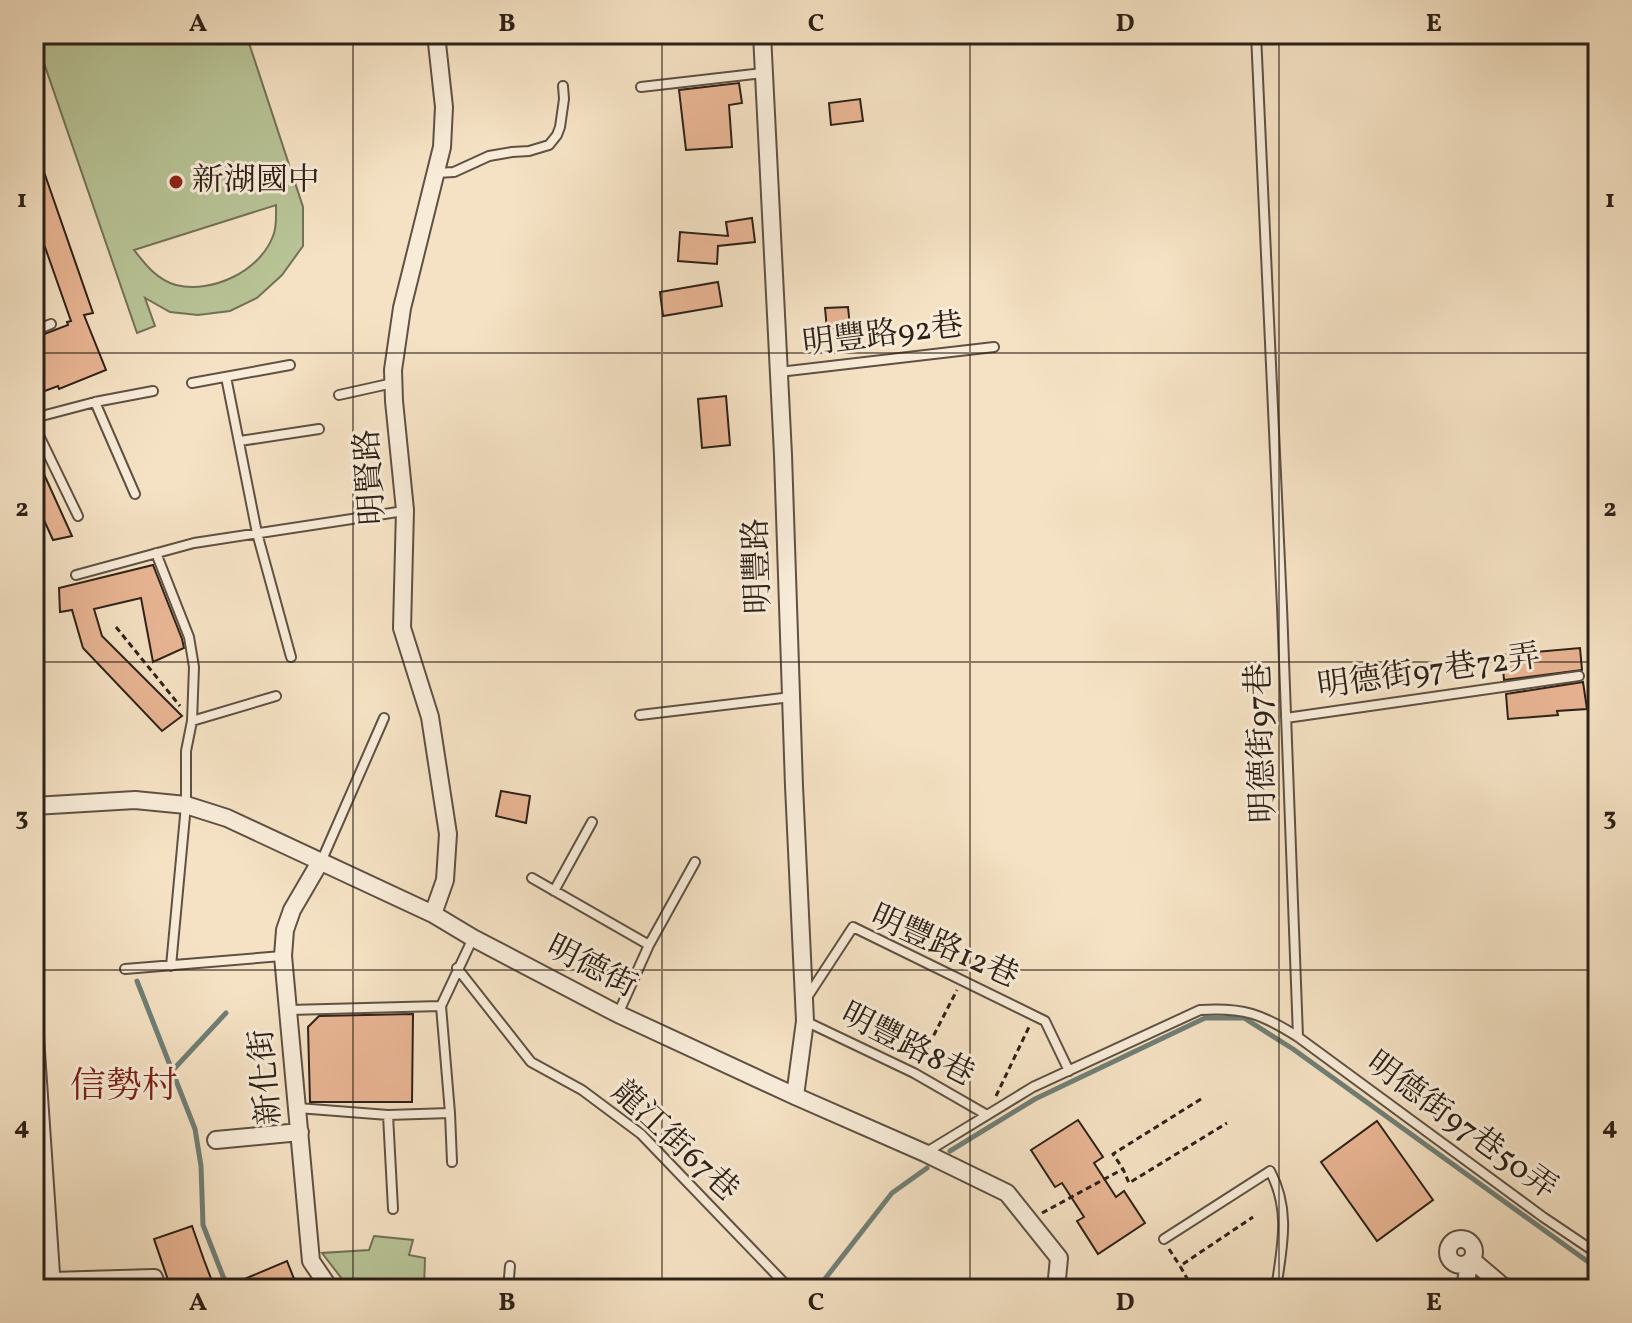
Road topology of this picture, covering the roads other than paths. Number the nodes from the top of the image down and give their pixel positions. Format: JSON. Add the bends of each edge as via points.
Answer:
{"nodes":[{"id":1,"x":436,"y":34,"type":"edge"},
{"id":2,"x":678,"y":34,"type":"edge"},
{"id":3,"x":762,"y":34,"type":"edge"},
{"id":4,"x":1256,"y":34,"type":"edge"},
{"id":5,"x":670,"y":35,"type":"edge"},
{"id":6,"x":764,"y":72,"type":"junction"},
{"id":7,"x":563,"y":86,"type":"dead end"},
{"id":8,"x":641,"y":87,"type":"dead end"},
{"id":9,"x":435,"y":173,"type":"junction"},
{"id":10,"x":51,"y":324,"type":"dead end"},
{"id":11,"x":34,"y":331,"type":"edge"},
{"id":12,"x":994,"y":347,"type":"dead end"},
{"id":13,"x":290,"y":365,"type":"dead end"},
{"id":14,"x":779,"y":372,"type":"junction"},
{"id":15,"x":226,"y":377,"type":"junction"},
{"id":16,"x":192,"y":383,"type":"dead end"},
{"id":17,"x":393,"y":383,"type":"junction"},
{"id":18,"x":153,"y":391,"type":"dead end"},
{"id":19,"x":339,"y":395,"type":"dead end"},
{"id":20,"x":95,"y":402,"type":"junction"},
{"id":21,"x":34,"y":418,"type":"edge"},
{"id":22,"x":34,"y":425,"type":"edge"},
{"id":23,"x":319,"y":429,"type":"dead end"},
{"id":24,"x":240,"y":441,"type":"junction"},
{"id":25,"x":135,"y":494,"type":"dead end"},
{"id":26,"x":405,"y":510,"type":"junction"},
{"id":27,"x":78,"y":516,"type":"dead end"},
{"id":28,"x":257,"y":533,"type":"junction"},
{"id":29,"x":156,"y":553,"type":"junction"},
{"id":30,"x":76,"y":575,"type":"dead end"},
{"id":31,"x":291,"y":657,"type":"dead end"},
{"id":32,"x":1579,"y":676,"type":"dead end"},
{"id":33,"x":276,"y":696,"type":"dead end"},
{"id":34,"x":791,"y":697,"type":"junction"},
{"id":35,"x":640,"y":715,"type":"dead end"},
{"id":36,"x":384,"y":718,"type":"dead end"},
{"id":37,"x":1286,"y":718,"type":"junction"},
{"id":38,"x":192,"y":721,"type":"junction"},
{"id":39,"x":186,"y":805,"type":"junction"},
{"id":40,"x":34,"y":806,"type":"edge"},
{"id":41,"x":592,"y":822,"type":"dead end"},
{"id":42,"x":320,"y":862,"type":"junction"},
{"id":43,"x":695,"y":862,"type":"dead end"},
{"id":44,"x":532,"y":878,"type":"dead end"},
{"id":45,"x":554,"y":891,"type":"junction"},
{"id":46,"x":433,"y":914,"type":"junction"},
{"id":47,"x":473,"y":938,"type":"junction"},
{"id":48,"x":649,"y":945,"type":"junction"},
{"id":49,"x":283,"y":956,"type":"junction"},
{"id":50,"x":171,"y":966,"type":"junction"},
{"id":51,"x":457,"y":968,"type":"junction"},
{"id":52,"x":125,"y":969,"type":"dead end"},
{"id":53,"x":804,"y":1003,"type":"junction"},
{"id":54,"x":441,"y":1006,"type":"junction"},
{"id":55,"x":289,"y":1010,"type":"junction"},
{"id":56,"x":618,"y":1014,"type":"junction"},
{"id":57,"x":805,"y":1021,"type":"junction"},
{"id":58,"x":34,"y":1037,"type":"edge"},
{"id":59,"x":1298,"y":1037,"type":"junction"},
{"id":60,"x":1069,"y":1071,"type":"junction"},
{"id":61,"x":795,"y":1096,"type":"junction"},
{"id":62,"x":298,"y":1108,"type":"junction"},
{"id":63,"x":450,"y":1113,"type":"junction"},
{"id":64,"x":388,"y":1115,"type":"junction"},
{"id":65,"x":987,"y":1115,"type":"junction"},
{"id":66,"x":300,"y":1132,"type":"junction"},
{"id":67,"x":216,"y":1140,"type":"dead end"},
{"id":68,"x":925,"y":1153,"type":"junction"},
{"id":69,"x":452,"y":1162,"type":"dead end"},
{"id":70,"x":393,"y":1209,"type":"dead end"},
{"id":71,"x":1164,"y":1239,"type":"road end"},
{"id":72,"x":1598,"y":1254,"type":"edge"},
{"id":73,"x":510,"y":1266,"type":"dead end"},
{"id":74,"x":51,"y":1285,"type":"edge"},
{"id":75,"x":158,"y":1289,"type":"edge"},
{"id":76,"x":330,"y":1289,"type":"edge"},
{"id":77,"x":508,"y":1289,"type":"edge"},
{"id":78,"x":790,"y":1289,"type":"edge"},
{"id":79,"x":1056,"y":1289,"type":"edge"},
{"id":80,"x":1276,"y":1289,"type":"edge"},
{"id":81,"x":1465,"y":1289,"type":"edge"},
{"id":82,"x":1506,"y":1289,"type":"edge"}],
"edges":[{"from":1,"to":9,"type":"street","name":"明賢路","via":[[444,107]]},
{"from":2,"to":5,"type":"street"},
{"from":3,"to":6,"type":"street","name":"明豐路"},
{"from":4,"to":37,"type":"lane","name":"明德街97巷"},
{"from":6,"to":8,"type":"lane"},
{"from":6,"to":14,"type":"street","name":"明豐路"},
{"from":7,"to":9,"type":"lane","via":[[560,127],[549,145]]},
{"from":9,"to":17,"type":"street","name":"明賢路","via":[[402,308]]},
{"from":10,"to":11,"type":"lane"},
{"from":12,"to":14,"type":"lane","name":"明豐路92巷"},
{"from":13,"to":15,"type":"lane"},
{"from":14,"to":34,"type":"street","name":"明豐路"},
{"from":15,"to":16,"type":"lane"},
{"from":15,"to":24,"type":"lane"},
{"from":17,"to":19,"type":"lane"},
{"from":17,"to":26,"type":"street","name":"明賢路"},
{"from":18,"to":20,"type":"lane"},
{"from":20,"to":21,"type":"lane"},
{"from":20,"to":25,"type":"lane"},
{"from":22,"to":27,"type":"lane"},
{"from":23,"to":24,"type":"lane"},
{"from":24,"to":28,"type":"lane"},
{"from":26,"to":28,"type":"lane"},
{"from":26,"to":46,"type":"street","name":"明賢路","via":[[402,628],[430,717],[448,834],[445,880]]},
{"from":28,"to":29,"type":"lane"},
{"from":28,"to":31,"type":"lane"},
{"from":29,"to":30,"type":"lane"},
{"from":29,"to":38,"type":"lane","via":[[189,637]]},
{"from":32,"to":37,"type":"lane","name":"明德街97巷72弄"},
{"from":33,"to":38,"type":"lane"},
{"from":34,"to":35,"type":"lane"},
{"from":34,"to":53,"type":"street","name":"明豐路"},
{"from":36,"to":42,"type":"lane"},
{"from":37,"to":59,"type":"lane","name":"明德街97巷"},
{"from":38,"to":39,"type":"lane"},
{"from":39,"to":40,"type":"street","name":"明德街","via":[[135,800]]},
{"from":39,"to":42,"type":"street","name":"明德街","via":[[227,818]]},
{"from":39,"to":50,"type":"lane"},
{"from":41,"to":45,"type":"lane"},
{"from":42,"to":46,"type":"street","name":"明德街"},
{"from":42,"to":49,"type":"street","name":"新化街","via":[[292,910]]},
{"from":43,"to":48,"type":"lane"},
{"from":44,"to":45,"type":"lane"},
{"from":45,"to":48,"type":"lane"},
{"from":46,"to":47,"type":"street","name":"明德街"},
{"from":47,"to":51,"type":"lane"},
{"from":47,"to":56,"type":"street","name":"明德街"},
{"from":48,"to":56,"type":"lane"},
{"from":49,"to":50,"type":"lane"},
{"from":49,"to":55,"type":"street","name":"新化街"},
{"from":50,"to":52,"type":"lane"},
{"from":51,"to":54,"type":"lane"},
{"from":51,"to":78,"type":"lane","name":"龍江街67巷","via":[[531,1062],[582,1090],[641,1134]]},
{"from":53,"to":57,"type":"street","name":"明豐路"},
{"from":53,"to":60,"type":"lane","name":"明豐路12巷","via":[[853,927],[1045,1021]]},
{"from":54,"to":55,"type":"lane"},
{"from":54,"to":63,"type":"lane"},
{"from":55,"to":62,"type":"street","name":"新化街"},
{"from":56,"to":61,"type":"street","name":"明德街"},
{"from":57,"to":61,"type":"street","name":"明豐路"},
{"from":57,"to":65,"type":"lane","name":"明豐路8巷"},
{"from":58,"to":74,"type":"street"},
{"from":59,"to":60,"type":"lane","via":[[1246,1011],[1200,1010]]},
{"from":59,"to":72,"type":"lane","name":"明德街97巷50弄"},
{"from":60,"to":65,"type":"lane"},
{"from":61,"to":68,"type":"street","name":"明德街"},
{"from":62,"to":64,"type":"lane"},
{"from":62,"to":66,"type":"street","name":"新化街"},
{"from":63,"to":64,"type":"lane"},
{"from":63,"to":69,"type":"lane"},
{"from":64,"to":70,"type":"lane"},
{"from":65,"to":68,"type":"lane"},
{"from":66,"to":67,"type":"street"},
{"from":66,"to":76,"type":"street","name":"新化街","via":[[311,1261]]},
{"from":68,"to":79,"type":"street","name":"明德街","via":[[1007,1193],[1059,1258]]},
{"from":71,"to":80,"type":"lane","via":[[1270,1171],[1279,1187],[1285,1222]]},
{"from":73,"to":77,"type":"lane"},
{"from":74,"to":75,"type":"street","via":[[154,1278]]},
{"from":81,"to":82,"type":"street","via":[[1470,1262]]}]}
